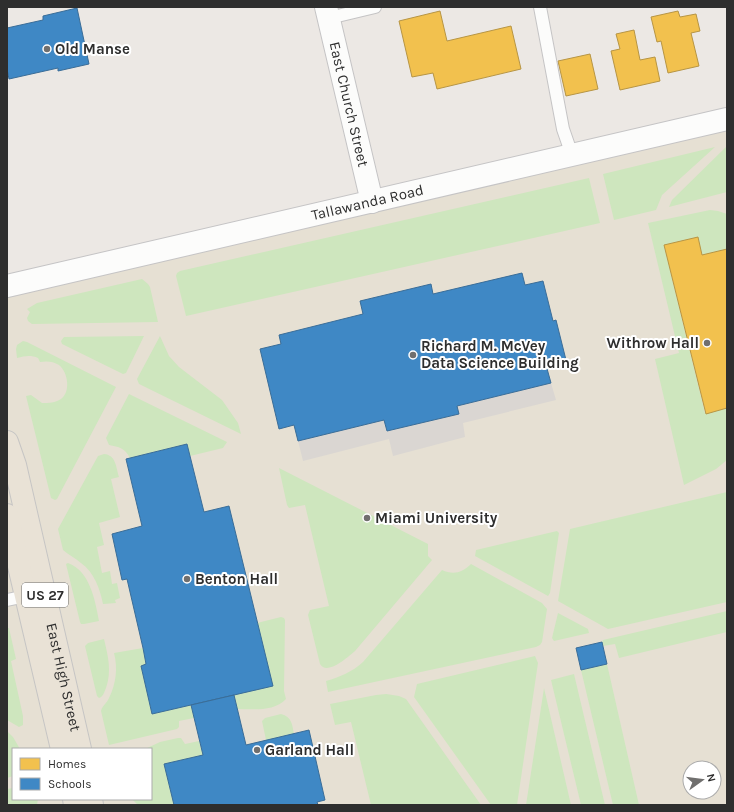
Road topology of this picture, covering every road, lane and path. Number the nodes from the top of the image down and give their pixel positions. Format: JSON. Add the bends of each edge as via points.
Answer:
{"nodes":[{"id":1,"x":375,"y":7,"type":"edge"},
{"id":2,"x":540,"y":7,"type":"edge"},
{"id":3,"x":327,"y":12,"type":"edge"},
{"id":4,"x":727,"y":119,"type":"edge"},
{"id":5,"x":572,"y":155,"type":"junction"},
{"id":6,"x":372,"y":202,"type":"junction"},
{"id":7,"x":7,"y":286,"type":"edge"},
{"id":8,"x":7,"y":442,"type":"edge"},
{"id":9,"x":7,"y":515,"type":"edge"},
{"id":10,"x":17,"y":598,"type":"edge"},
{"id":11,"x":62,"y":748,"type":"edge"},
{"id":12,"x":80,"y":748,"type":"edge"}],
"edges":[{"from":1,"to":3,"type":"lane"},
{"from":2,"to":5,"type":"lane","via":[[563,129]]},
{"from":3,"to":6,"type":"street","name":"East Church Street"},
{"from":4,"to":5,"type":"street","name":"Tallawanda Road"},
{"from":5,"to":6,"type":"street","name":"Tallawanda Road"},
{"from":6,"to":7,"type":"street","name":"Tallawanda Road"},
{"from":8,"to":12,"type":"highway","name":"East High Street","number":"US 27","via":[[17,473]]},
{"from":9,"to":10,"type":"highway","name":"East High Street","number":"US 27"},
{"from":10,"to":11,"type":"highway","name":"East High Street","number":"US 27"}]}
